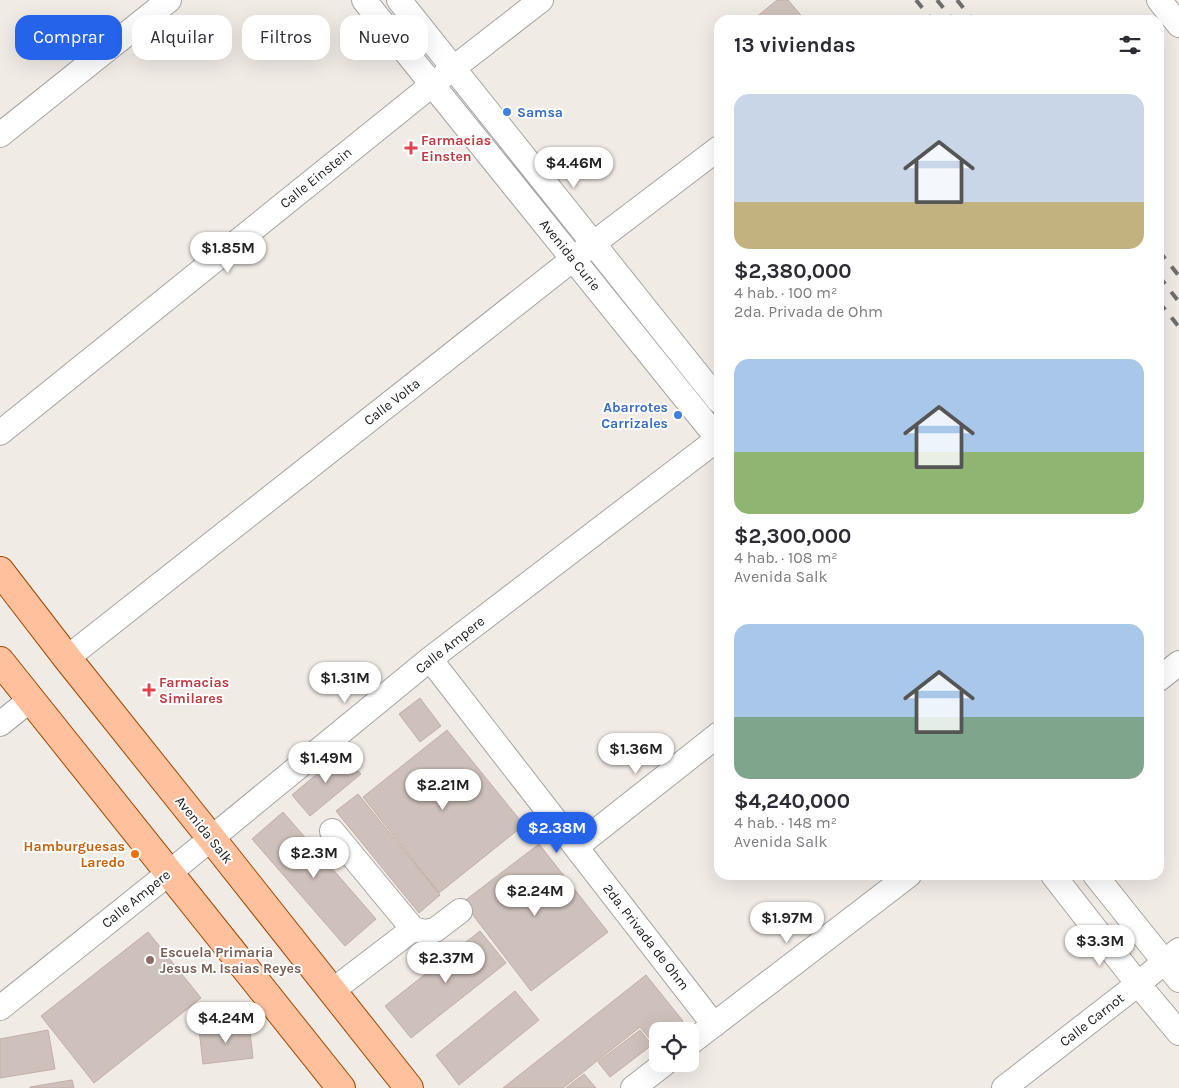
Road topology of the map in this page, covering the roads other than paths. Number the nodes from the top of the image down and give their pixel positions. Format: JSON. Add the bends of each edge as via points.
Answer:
{"nodes":[{"id":1,"x":169,"y":0,"type":"edge"},
{"id":2,"x":364,"y":0,"type":"edge"},
{"id":3,"x":400,"y":0,"type":"edge"},
{"id":4,"x":541,"y":0,"type":"edge"},
{"id":5,"x":1159,"y":0,"type":"edge"},
{"id":6,"x":1179,"y":25,"type":"edge"},
{"id":7,"x":454,"y":68,"type":"junction"},
{"id":8,"x":432,"y":84,"type":"junction"},
{"id":9,"x":0,"y":135,"type":"edge"},
{"id":10,"x":714,"y":152,"type":"edge"},
{"id":11,"x":594,"y":244,"type":"junction"},
{"id":12,"x":573,"y":259,"type":"junction"},
{"id":13,"x":714,"y":395,"type":"edge"},
{"id":14,"x":0,"y":433,"type":"edge"},
{"id":15,"x":714,"y":434,"type":"edge"},
{"id":16,"x":714,"y":442,"type":"edge"},
{"id":17,"x":0,"y":571,"type":"edge"},
{"id":18,"x":67,"y":658,"type":"junction"},
{"id":19,"x":430,"y":660,"type":"junction"},
{"id":20,"x":0,"y":661,"type":"edge"},
{"id":21,"x":1179,"y":664,"type":"edge"},
{"id":22,"x":1164,"y":675,"type":"edge"},
{"id":23,"x":30,"y":700,"type":"junction"},
{"id":24,"x":0,"y":724,"type":"edge"},
{"id":25,"x":714,"y":738,"type":"edge"},
{"id":26,"x":332,"y":831,"type":"dead end"},
{"id":27,"x":211,"y":838,"type":"junction"},
{"id":28,"x":576,"y":847,"type":"junction"},
{"id":29,"x":169,"y":873,"type":"junction"},
{"id":30,"x":902,"y":880,"type":"edge"},
{"id":31,"x":1057,"y":880,"type":"edge"},
{"id":32,"x":1100,"y":880,"type":"edge"},
{"id":33,"x":460,"y":911,"type":"dead end"},
{"id":34,"x":414,"y":929,"type":"junction"},
{"id":35,"x":1172,"y":956,"type":"edge"},
{"id":36,"x":1179,"y":980,"type":"edge"},
{"id":37,"x":1138,"y":984,"type":"junction"},
{"id":38,"x":332,"y":991,"type":"junction"},
{"id":39,"x":0,"y":1008,"type":"edge"},
{"id":40,"x":714,"y":1025,"type":"junction"},
{"id":41,"x":1179,"y":1033,"type":"edge"},
{"id":42,"x":699,"y":1036,"type":"edge"},
{"id":43,"x":653,"y":1072,"type":"edge"},
{"id":44,"x":341,"y":1088,"type":"edge"},
{"id":45,"x":409,"y":1088,"type":"edge"},
{"id":46,"x":632,"y":1088,"type":"edge"},
{"id":47,"x":1004,"y":1088,"type":"edge"}],
"edges":[{"from":1,"to":9,"type":"street"},
{"from":2,"to":8,"type":"street","name":"Avenida Curie"},
{"from":3,"to":7,"type":"street","name":"Avenida Curie"},
{"from":4,"to":7,"type":"street","name":"Calle Einstein"},
{"from":5,"to":6,"type":"street"},
{"from":7,"to":8,"type":"street","name":"Calle Einstein"},
{"from":7,"to":11,"type":"street","name":"Avenida Curie"},
{"from":8,"to":12,"type":"street","name":"Avenida Curie"},
{"from":8,"to":14,"type":"street","name":"Calle Einstein"},
{"from":10,"to":11,"type":"street","name":"Calle Volta"},
{"from":11,"to":12,"type":"street","name":"Calle Volta"},
{"from":11,"to":13,"type":"street","name":"Avenida Curie"},
{"from":12,"to":15,"type":"street","name":"Avenida Curie"},
{"from":12,"to":18,"type":"street","name":"Calle Volta"},
{"from":16,"to":19,"type":"street","name":"Calle Ampere"},
{"from":17,"to":18,"type":"main road","name":"Avenida Salk"},
{"from":18,"to":27,"type":"main road","name":"Avenida Salk"},
{"from":19,"to":27,"type":"street","name":"Calle Ampere"},
{"from":19,"to":28,"type":"street","name":"2da. Privada de Ohm"},
{"from":20,"to":23,"type":"main road"},
{"from":21,"to":22,"type":"street"},
{"from":23,"to":24,"type":"street"},
{"from":23,"to":29,"type":"main road"},
{"from":25,"to":28,"type":"street"},
{"from":26,"to":34,"type":"street"},
{"from":27,"to":29,"type":"street","name":"Calle Ampere"},
{"from":27,"to":38,"type":"main road","name":"Avenida Salk"},
{"from":28,"to":40,"type":"street","name":"2da. Privada de Ohm"},
{"from":29,"to":39,"type":"street","name":"Calle Ampere"},
{"from":29,"to":44,"type":"main road"},
{"from":30,"to":40,"type":"street"},
{"from":31,"to":37,"type":"street"},
{"from":32,"to":35,"type":"street"},
{"from":33,"to":34,"type":"street","via":[[435,930]]},
{"from":34,"to":38,"type":"street"},
{"from":35,"to":36,"type":"street"},
{"from":35,"to":37,"type":"street","name":"Calle Carnot"},
{"from":37,"to":41,"type":"street"},
{"from":37,"to":47,"type":"street","name":"Calle Carnot"},
{"from":38,"to":45,"type":"main road","name":"Avenida Salk"},
{"from":40,"to":42,"type":"street"},
{"from":43,"to":46,"type":"street"}]}
